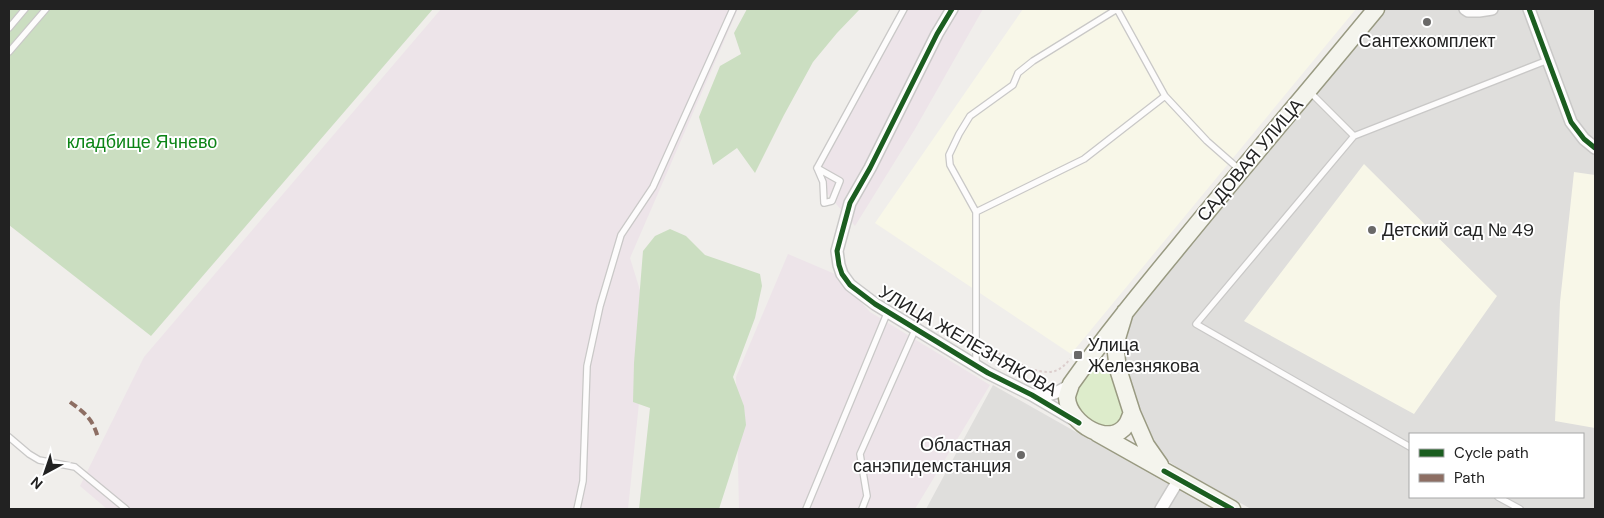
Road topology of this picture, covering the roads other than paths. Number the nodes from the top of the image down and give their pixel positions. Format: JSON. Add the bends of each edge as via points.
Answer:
{"nodes":[{"id":1,"x":25,"y":9,"type":"edge"},
{"id":2,"x":46,"y":9,"type":"edge"},
{"id":3,"x":733,"y":9,"type":"edge"},
{"id":4,"x":904,"y":9,"type":"edge"},
{"id":5,"x":952,"y":9,"type":"edge"},
{"id":6,"x":1376,"y":9,"type":"edge"},
{"id":7,"x":1465,"y":9,"type":"edge"},
{"id":8,"x":1492,"y":9,"type":"edge"},
{"id":9,"x":1529,"y":9,"type":"edge"},
{"id":10,"x":9,"y":28,"type":"edge"},
{"id":11,"x":9,"y":52,"type":"edge"},
{"id":12,"x":1548,"y":60,"type":"junction"},
{"id":13,"x":1309,"y":90,"type":"junction"},
{"id":14,"x":1165,"y":96,"type":"junction"},
{"id":15,"x":1354,"y":136,"type":"junction"},
{"id":16,"x":1595,"y":148,"type":"edge"},
{"id":17,"x":817,"y":168,"type":"junction"},
{"id":18,"x":1240,"y":170,"type":"junction"},
{"id":19,"x":976,"y":212,"type":"junction"},
{"id":20,"x":888,"y":312,"type":"junction"},
{"id":21,"x":1125,"y":312,"type":"junction"},
{"id":22,"x":915,"y":330,"type":"junction"},
{"id":23,"x":1078,"y":362,"type":"junction"},
{"id":24,"x":976,"y":366,"type":"junction"},
{"id":25,"x":1118,"y":369,"type":"junction"},
{"id":26,"x":1071,"y":384,"type":"junction"},
{"id":27,"x":1032,"y":395,"type":"junction"},
{"id":28,"x":1132,"y":413,"type":"junction"},
{"id":29,"x":1079,"y":423,"type":"junction"},
{"id":30,"x":1095,"y":432,"type":"junction"},
{"id":31,"x":9,"y":437,"type":"edge"},
{"id":32,"x":1409,"y":446,"type":"edge"},
{"id":33,"x":1164,"y":471,"type":"junction"},
{"id":34,"x":1179,"y":479,"type":"junction"},
{"id":35,"x":1500,"y":498,"type":"edge"},
{"id":36,"x":126,"y":509,"type":"edge"},
{"id":37,"x":577,"y":509,"type":"edge"},
{"id":38,"x":806,"y":509,"type":"edge"},
{"id":39,"x":862,"y":509,"type":"edge"},
{"id":40,"x":1161,"y":509,"type":"edge"},
{"id":41,"x":1232,"y":509,"type":"edge"},
{"id":42,"x":1520,"y":509,"type":"edge"}],
"edges":[{"from":1,"to":10,"type":"lane"},
{"from":2,"to":11,"type":"lane"},
{"from":3,"to":37,"type":"lane","via":[[654,187],[621,235],[587,366],[583,481]]},
{"from":4,"to":17,"type":"lane"},
{"from":5,"to":20,"type":"street","name":"УЛИЦА ЖЕЛЕЗНЯКОВА","via":[[936,34],[850,203],[837,251],[838,265],[850,285]]},
{"from":6,"to":13,"type":"main road","name":"САДОВАЯ УЛИЦА"},
{"from":7,"to":8,"type":"street"},
{"from":9,"to":12,"type":"street"},
{"from":12,"to":15,"type":"lane"},
{"from":12,"to":16,"type":"street","via":[[1571,122]]},
{"from":13,"to":15,"type":"lane"},
{"from":13,"to":18,"type":"main road","name":"САДОВАЯ УЛИЦА"},
{"from":14,"to":18,"type":"lane","via":[[1207,141]]},
{"from":14,"to":19,"type":"lane","via":[[1084,159]]},
{"from":14,"to":19,"type":"lane","via":[[1117,9],[1033,61],[1018,74],[1013,84],[970,116],[949,155],[950,165]]},
{"from":15,"to":32,"type":"lane","via":[[1196,324]]},
{"from":17,"to":17,"type":"lane","via":[[840,181],[832,201],[824,203],[823,182]]},
{"from":18,"to":21,"type":"main road","name":"САДОВАЯ УЛИЦА"},
{"from":19,"to":24,"type":"lane"},
{"from":20,"to":22,"type":"street","name":"УЛИЦА ЖЕЛЕЗНЯКОВА"},
{"from":20,"to":38,"type":"lane"},
{"from":21,"to":23,"type":"main road","name":"САДОВАЯ УЛИЦА"},
{"from":21,"to":25,"type":"main road","via":[[1115,345]]},
{"from":22,"to":24,"type":"street","name":"УЛИЦА ЖЕЛЕЗНЯКОВА"},
{"from":22,"to":39,"type":"lane","via":[[860,454],[867,496]]},
{"from":23,"to":25,"type":"main road","via":[[1104,361]]},
{"from":23,"to":26,"type":"main road"},
{"from":24,"to":27,"type":"street","name":"УЛИЦА ЖЕЛЕЗНЯКОВА"},
{"from":25,"to":28,"type":"main road"},
{"from":26,"to":27,"type":"street","name":"УЛИЦА ЖЕЛЕЗНЯКОВА","via":[[1059,392]]},
{"from":26,"to":29,"type":"main road","via":[[1067,397],[1070,410]]},
{"from":27,"to":29,"type":"street","name":"УЛИЦА ЖЕЛЕЗНЯКОВА"},
{"from":28,"to":30,"type":"main road","via":[[1119,431],[1109,434]]},
{"from":28,"to":33,"type":"main road","via":[[1146,445]]},
{"from":29,"to":30,"type":"main road"},
{"from":30,"to":33,"type":"main road"},
{"from":31,"to":36,"type":"lane","via":[[39,460],[75,467]]},
{"from":33,"to":34,"type":"main road"},
{"from":34,"to":40,"type":"street"},
{"from":34,"to":41,"type":"main road"},
{"from":35,"to":42,"type":"lane"}]}
